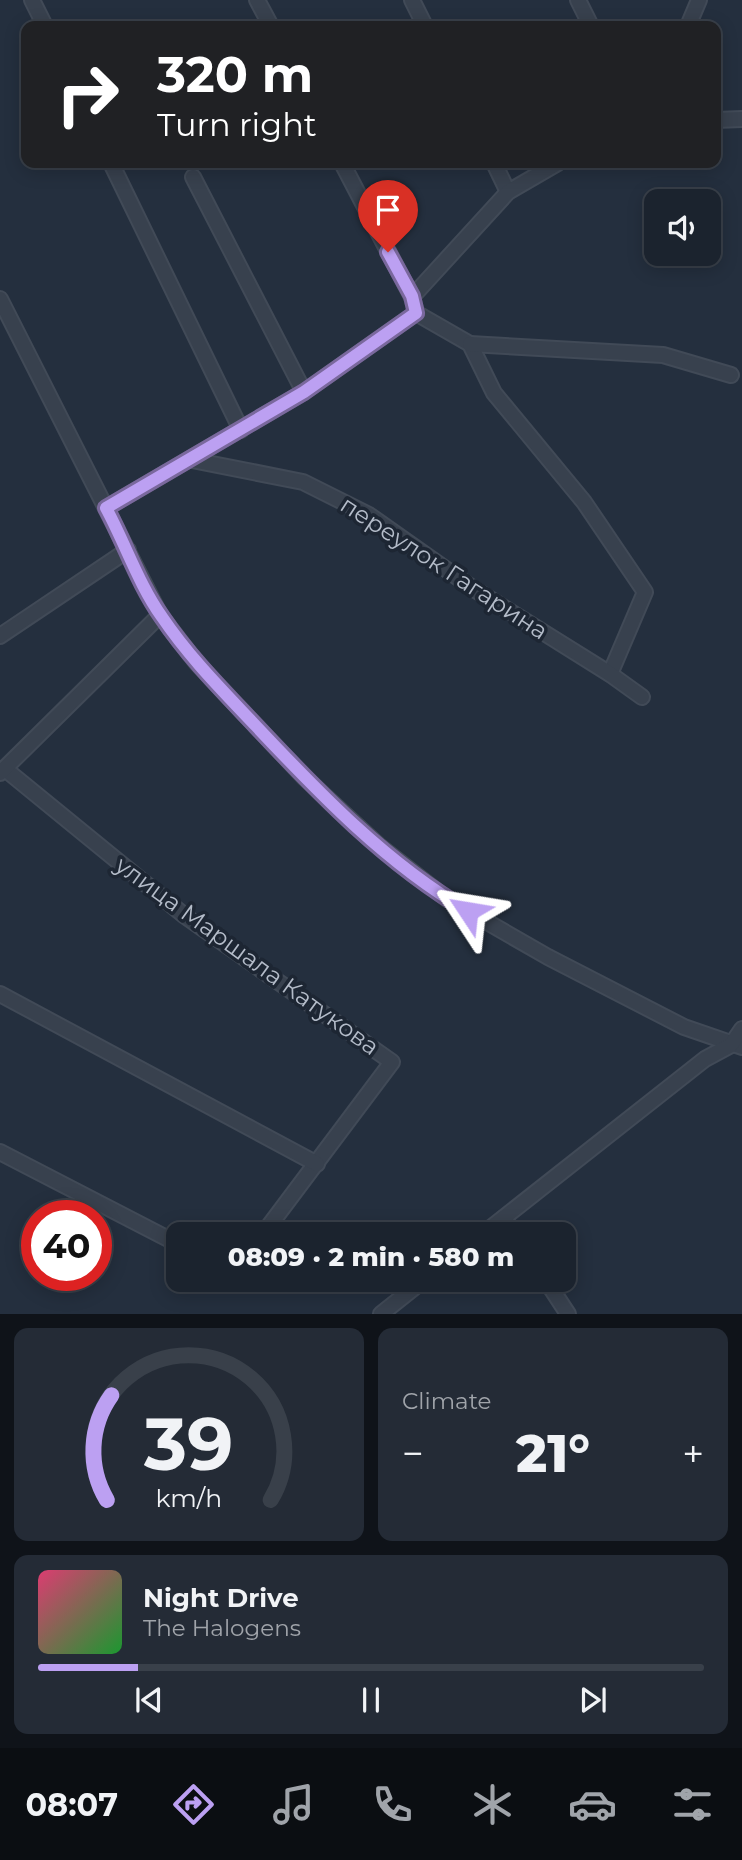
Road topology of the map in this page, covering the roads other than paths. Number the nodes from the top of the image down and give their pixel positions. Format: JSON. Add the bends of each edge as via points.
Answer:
{"nodes":[{"id":1,"x":32,"y":0,"type":"edge"},
{"id":2,"x":257,"y":0,"type":"edge"},
{"id":3,"x":412,"y":0,"type":"edge"},
{"id":4,"x":578,"y":0,"type":"edge"},
{"id":5,"x":699,"y":0,"type":"edge"},
{"id":6,"x":42,"y":21,"type":"edge"},
{"id":7,"x":268,"y":21,"type":"edge"},
{"id":8,"x":422,"y":21,"type":"edge"},
{"id":9,"x":588,"y":21,"type":"edge"},
{"id":10,"x":690,"y":21,"type":"edge"},
{"id":11,"x":742,"y":119,"type":"edge"},
{"id":12,"x":721,"y":120,"type":"edge"},
{"id":13,"x":113,"y":168,"type":"edge"},
{"id":14,"x":345,"y":168,"type":"edge"},
{"id":15,"x":496,"y":168,"type":"edge"},
{"id":16,"x":549,"y":168,"type":"edge"},
{"id":17,"x":193,"y":177,"type":"dead end"},
{"id":18,"x":508,"y":192,"type":"junction"},
{"id":19,"x":412,"y":296,"type":"junction"},
{"id":20,"x":0,"y":299,"type":"edge"},
{"id":21,"x":416,"y":313,"type":"junction"},
{"id":22,"x":470,"y":344,"type":"junction"},
{"id":23,"x":731,"y":375,"type":"dead end"},
{"id":24,"x":304,"y":392,"type":"junction"},
{"id":25,"x":241,"y":430,"type":"junction"},
{"id":26,"x":192,"y":460,"type":"junction"},
{"id":27,"x":106,"y":508,"type":"junction"},
{"id":28,"x":128,"y":550,"type":"junction"},
{"id":29,"x":160,"y":615,"type":"junction"},
{"id":30,"x":0,"y":636,"type":"edge"},
{"id":31,"x":610,"y":674,"type":"junction"},
{"id":32,"x":642,"y":697,"type":"dead end"},
{"id":33,"x":3,"y":771,"type":"edge"},
{"id":34,"x":0,"y":994,"type":"edge"},
{"id":35,"x":742,"y":1029,"type":"edge"},
{"id":36,"x":736,"y":1046,"type":"edge"},
{"id":37,"x":0,"y":1152,"type":"edge"},
{"id":38,"x":317,"y":1164,"type":"junction"},
{"id":39,"x":504,"y":1218,"type":"junction"},
{"id":40,"x":272,"y":1222,"type":"edge"},
{"id":41,"x":499,"y":1222,"type":"edge"},
{"id":42,"x":506,"y":1222,"type":"edge"},
{"id":43,"x":166,"y":1238,"type":"edge"},
{"id":44,"x":409,"y":1292,"type":"edge"},
{"id":45,"x":554,"y":1292,"type":"edge"},
{"id":46,"x":381,"y":1314,"type":"edge"},
{"id":47,"x":568,"y":1314,"type":"edge"}],
"edges":[{"from":1,"to":6,"type":"street"},
{"from":2,"to":7,"type":"street"},
{"from":3,"to":8,"type":"street"},
{"from":4,"to":9,"type":"street"},
{"from":5,"to":10,"type":"street"},
{"from":11,"to":12,"type":"street"},
{"from":13,"to":25,"type":"street"},
{"from":14,"to":19,"type":"street"},
{"from":15,"to":18,"type":"street"},
{"from":16,"to":18,"type":"street"},
{"from":17,"to":24,"type":"street"},
{"from":18,"to":19,"type":"street"},
{"from":19,"to":21,"type":"street"},
{"from":20,"to":27,"type":"street"},
{"from":21,"to":22,"type":"street"},
{"from":21,"to":24,"type":"street"},
{"from":22,"to":23,"type":"street","via":[[663,355]]},
{"from":22,"to":31,"type":"street","via":[[494,393],[584,502],[645,592]]},
{"from":24,"to":25,"type":"street"},
{"from":25,"to":26,"type":"street"},
{"from":26,"to":27,"type":"street"},
{"from":26,"to":31,"type":"street","name":"переулок Гагарина","via":[[303,482],[369,515],[474,589]]},
{"from":27,"to":28,"type":"street"},
{"from":28,"to":29,"type":"street"},
{"from":28,"to":30,"type":"street"},
{"from":29,"to":33,"type":"street"},
{"from":29,"to":36,"type":"street","via":[[196,662],[304,777],[378,845],[447,899],[684,1027]]},
{"from":31,"to":32,"type":"street","name":"переулок Гагарина"},
{"from":33,"to":38,"type":"street","name":"улица Маршала Катукова","via":[[185,916],[391,1062]]},
{"from":34,"to":38,"type":"street"},
{"from":35,"to":36,"type":"street"},
{"from":36,"to":39,"type":"street","via":[[705,1059]]},
{"from":37,"to":43,"type":"street"},
{"from":38,"to":40,"type":"street","name":"улица Маршала Катукова"},
{"from":39,"to":41,"type":"street"},
{"from":39,"to":42,"type":"street"},
{"from":44,"to":46,"type":"street"},
{"from":45,"to":47,"type":"street"}]}
